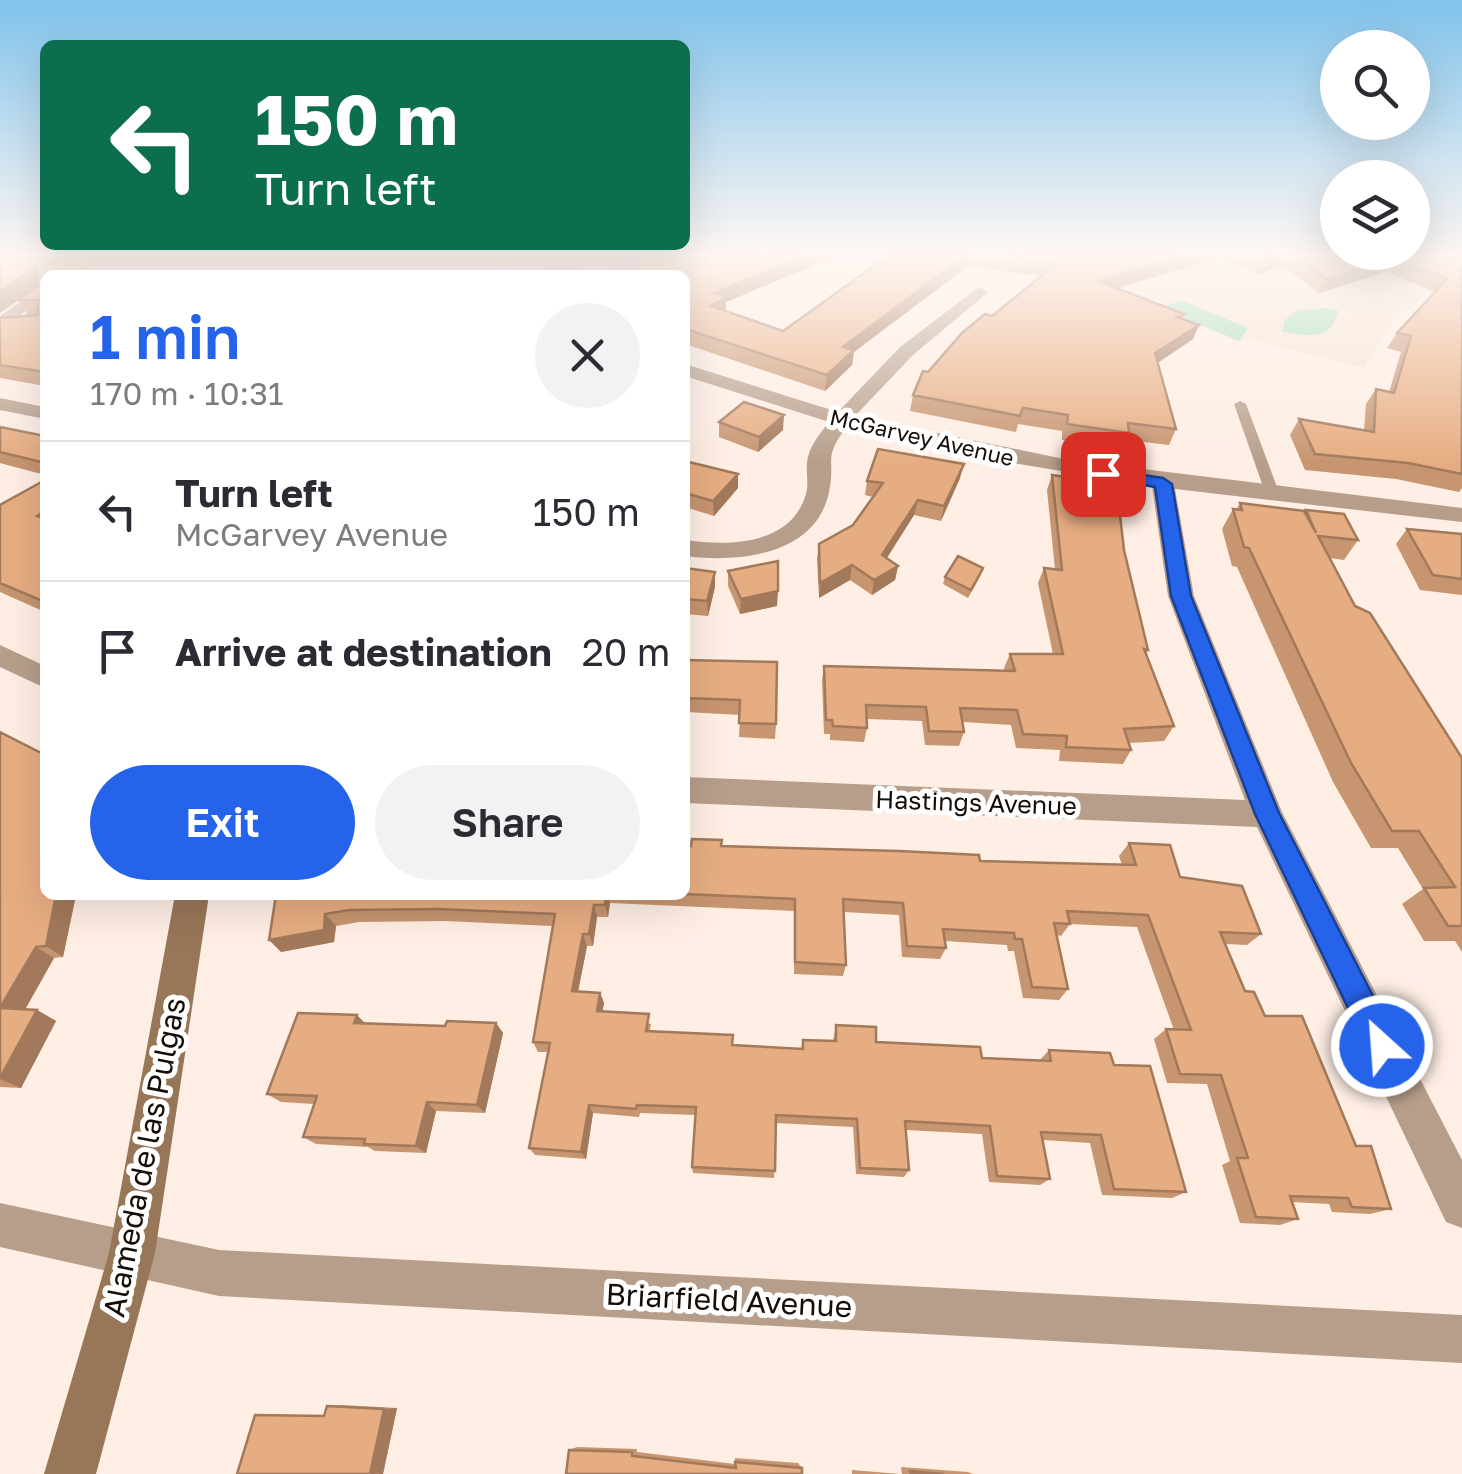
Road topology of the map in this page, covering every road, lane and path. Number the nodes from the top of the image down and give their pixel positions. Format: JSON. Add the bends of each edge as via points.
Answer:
{"nodes":[{"id":1,"x":938,"y":325,"type":"edge"},
{"id":2,"x":690,"y":372,"type":"edge"},
{"id":3,"x":0,"y":404,"type":"edge"},
{"id":4,"x":1240,"y":404,"type":"dead end"},
{"id":5,"x":40,"y":412,"type":"edge"},
{"id":6,"x":841,"y":420,"type":"junction"},
{"id":7,"x":1163,"y":484,"type":"junction"},
{"id":8,"x":1274,"y":495,"type":"junction"},
{"id":9,"x":1462,"y":515,"type":"edge"},
{"id":10,"x":690,"y":548,"type":"edge"},
{"id":11,"x":0,"y":655,"type":"edge"},
{"id":12,"x":40,"y":675,"type":"edge"},
{"id":13,"x":690,"y":790,"type":"edge"},
{"id":14,"x":1267,"y":814,"type":"junction"},
{"id":15,"x":191,"y":900,"type":"edge"},
{"id":16,"x":1462,"y":1206,"type":"edge"},
{"id":17,"x":0,"y":1225,"type":"edge"},
{"id":18,"x":132,"y":1254,"type":"junction"},
{"id":19,"x":1462,"y":1339,"type":"edge"},
{"id":20,"x":70,"y":1474,"type":"edge"}],
"edges":[{"from":1,"to":6,"type":"street","via":[[898,356]]},
{"from":2,"to":6,"type":"street","name":"McGarvey Avenue"},
{"from":3,"to":5,"type":"street"},
{"from":4,"to":8,"type":"lane"},
{"from":6,"to":7,"type":"street","name":"McGarvey Avenue"},
{"from":6,"to":10,"type":"street","via":[[818,456],[819,492],[796,527],[774,543],[742,552]]},
{"from":7,"to":8,"type":"street","name":"McGarvey Avenue"},
{"from":7,"to":14,"type":"street","via":[[1181,596]]},
{"from":8,"to":9,"type":"street","name":"McGarvey Avenue"},
{"from":11,"to":12,"type":"street"},
{"from":13,"to":14,"type":"street","name":"Hastings Avenue"},
{"from":14,"to":16,"type":"street"},
{"from":15,"to":18,"type":"main road","name":"Alameda de las Pulgas"},
{"from":17,"to":18,"type":"street","name":"Briarfield Avenue"},
{"from":18,"to":19,"type":"street","name":"Briarfield Avenue","via":[[218,1273]]},
{"from":18,"to":20,"type":"main road","name":"Alameda de las Pulgas"}]}
